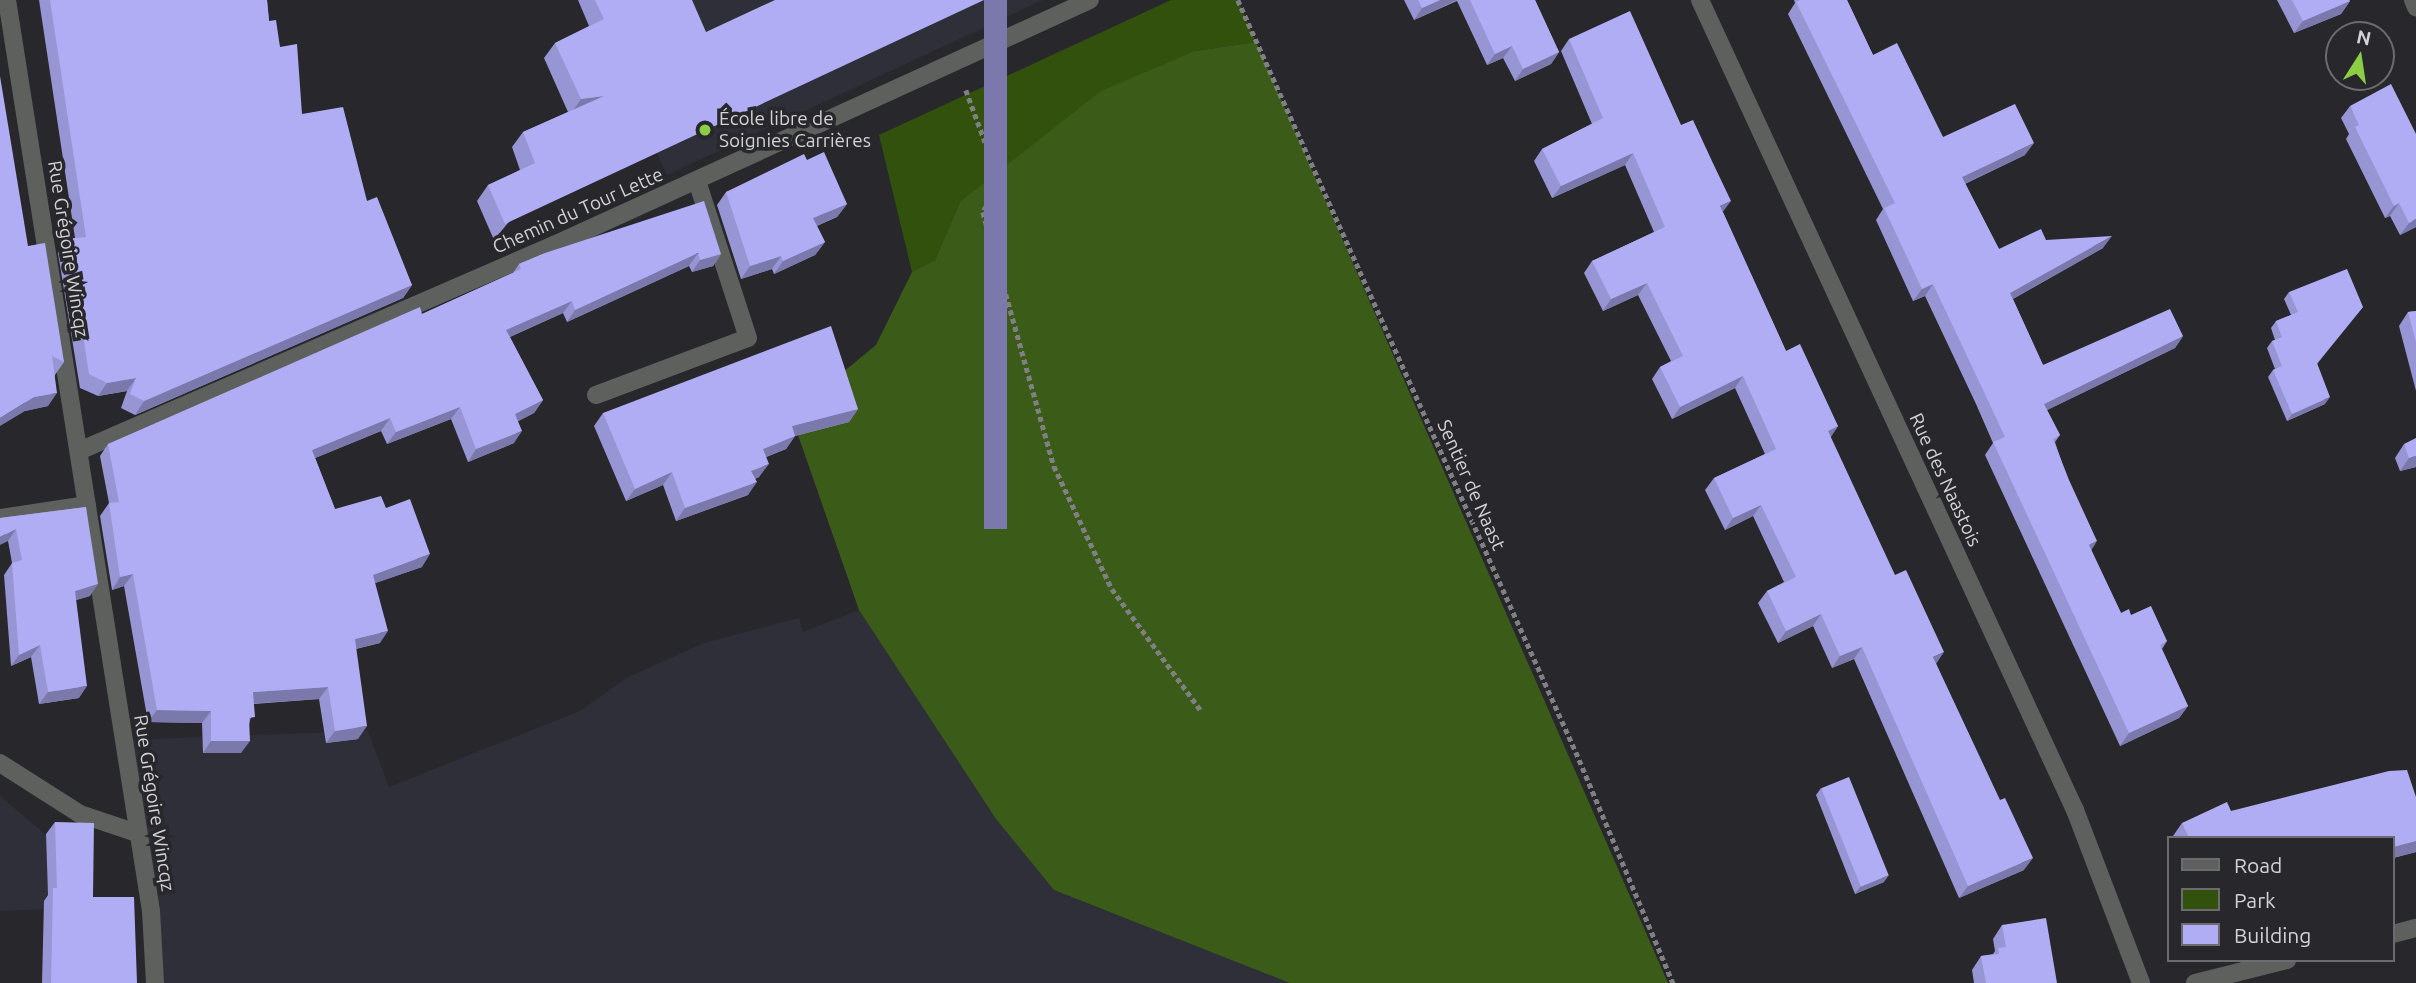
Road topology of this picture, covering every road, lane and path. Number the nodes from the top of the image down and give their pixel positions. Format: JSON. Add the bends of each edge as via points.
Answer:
{"nodes":[{"id":1,"x":7,"y":0,"type":"edge"},
{"id":2,"x":1090,"y":0,"type":"edge"},
{"id":3,"x":1238,"y":0,"type":"edge"},
{"id":4,"x":1700,"y":0,"type":"edge"},
{"id":5,"x":2413,"y":0,"type":"edge"},
{"id":6,"x":2416,"y":7,"type":"edge"},
{"id":7,"x":967,"y":95,"type":"dead end"},
{"id":8,"x":696,"y":181,"type":"junction"},
{"id":9,"x":596,"y":395,"type":"dead end"},
{"id":10,"x":79,"y":451,"type":"junction"},
{"id":11,"x":88,"y":505,"type":"junction"},
{"id":12,"x":0,"y":518,"type":"edge"},
{"id":13,"x":1202,"y":712,"type":"dead end"},
{"id":14,"x":0,"y":763,"type":"edge"},
{"id":15,"x":137,"y":832,"type":"junction"},
{"id":16,"x":2416,"y":928,"type":"edge"},
{"id":17,"x":2395,"y":933,"type":"edge"},
{"id":18,"x":2279,"y":962,"type":"edge"},
{"id":19,"x":155,"y":983,"type":"edge"},
{"id":20,"x":1673,"y":983,"type":"edge"},
{"id":21,"x":2141,"y":983,"type":"edge"},
{"id":22,"x":2195,"y":983,"type":"edge"}],
"edges":[{"from":1,"to":10,"type":"street","name":"Rue Grégoire Wincqz"},
{"from":2,"to":8,"type":"street","name":"Chemin du Tour Lette"},
{"from":3,"to":20,"type":"path","name":"Sentier de Naast","via":[[1570,740]]},
{"from":4,"to":21,"type":"street","name":"Rue des Naastois","via":[[2075,810]]},
{"from":5,"to":6,"type":"street"},
{"from":7,"to":13,"type":"path","via":[[1001,184],[983,212],[1054,466],[1112,589]]},
{"from":8,"to":9,"type":"street","via":[[748,338]]},
{"from":8,"to":10,"type":"street","name":"Chemin du Tour Lette"},
{"from":10,"to":11,"type":"street","name":"Rue Grégoire Wincqz"},
{"from":11,"to":12,"type":"street"},
{"from":11,"to":15,"type":"street","name":"Rue Grégoire Wincqz"},
{"from":14,"to":15,"type":"street","via":[[80,814]]},
{"from":15,"to":19,"type":"street","name":"Rue Grégoire Wincqz","via":[[151,911]]},
{"from":16,"to":17,"type":"street"},
{"from":18,"to":22,"type":"street"}]}
